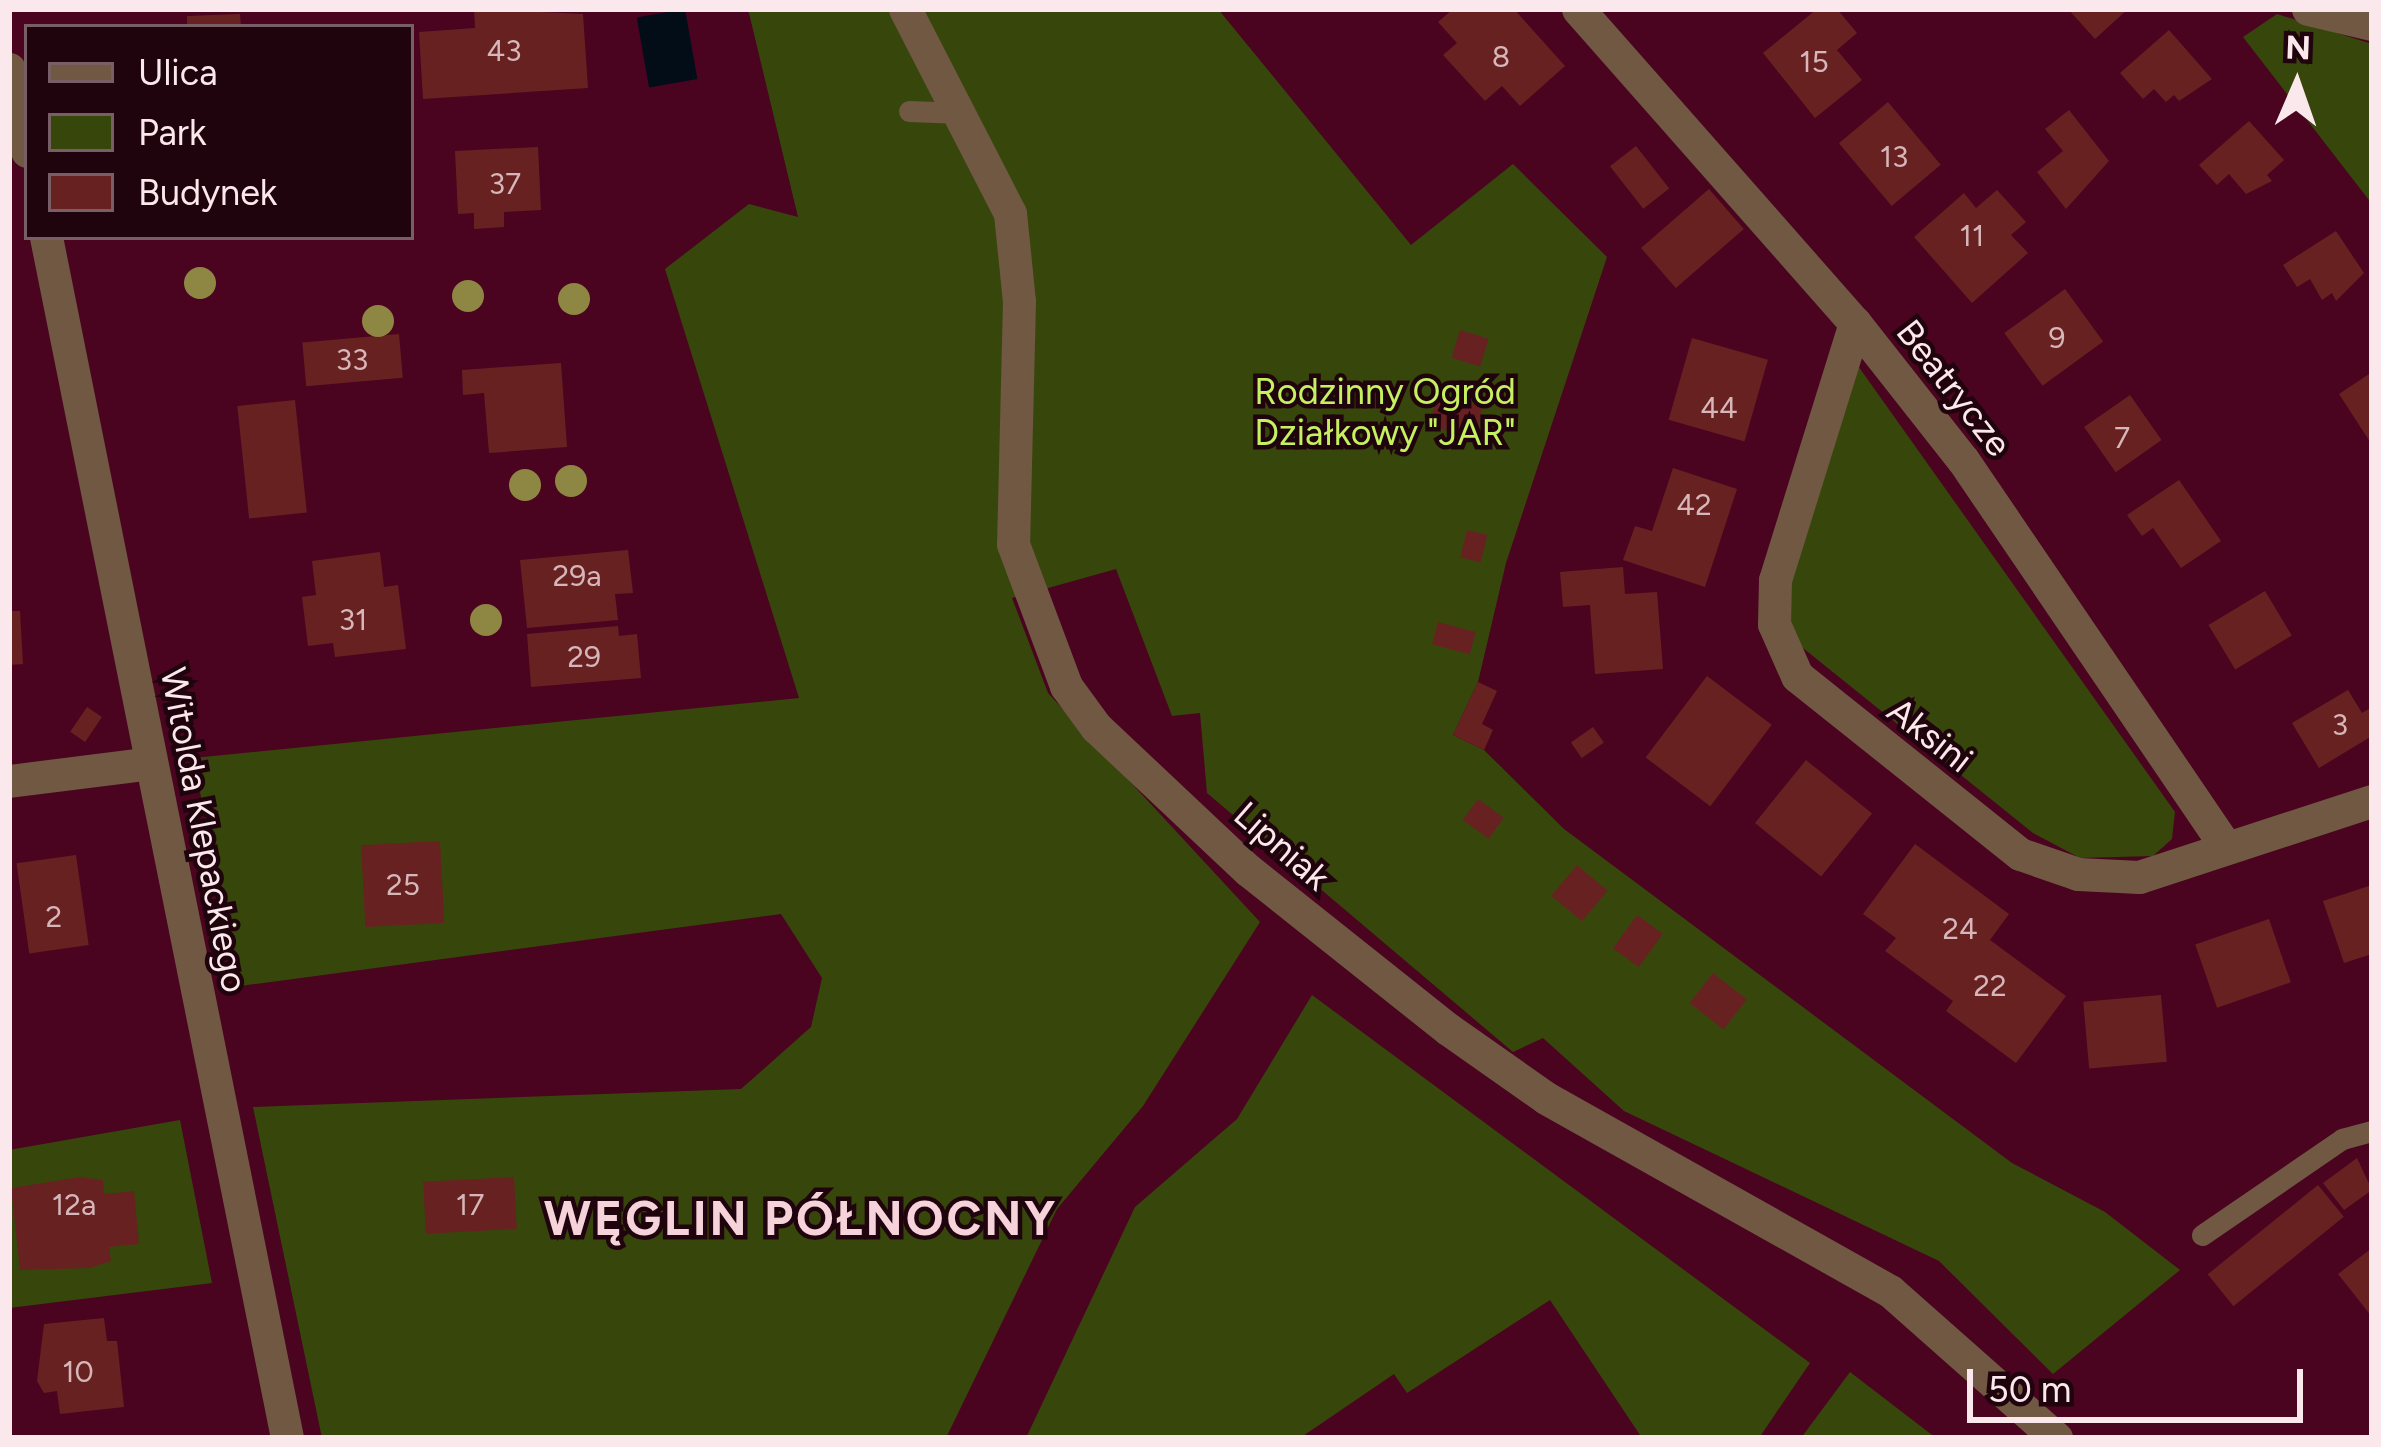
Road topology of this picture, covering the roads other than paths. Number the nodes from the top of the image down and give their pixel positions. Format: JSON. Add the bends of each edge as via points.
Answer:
{"nodes":[{"id":1,"x":905,"y":9,"type":"edge"},
{"id":2,"x":1578,"y":9,"type":"edge"},
{"id":3,"x":2308,"y":9,"type":"edge"},
{"id":4,"x":2372,"y":24,"type":"edge"},
{"id":5,"x":9,"y":69,"type":"edge"},
{"id":6,"x":909,"y":111,"type":"dead end"},
{"id":7,"x":962,"y":113,"type":"junction"},
{"id":8,"x":24,"y":137,"type":"edge"},
{"id":9,"x":47,"y":240,"type":"edge"},
{"id":10,"x":1855,"y":323,"type":"junction"},
{"id":11,"x":152,"y":763,"type":"junction"},
{"id":12,"x":9,"y":781,"type":"edge"},
{"id":13,"x":2372,"y":802,"type":"edge"},
{"id":14,"x":2227,"y":848,"type":"junction"},
{"id":15,"x":2372,"y":1131,"type":"edge"},
{"id":16,"x":2202,"y":1235,"type":"dead end"},
{"id":17,"x":287,"y":1438,"type":"edge"},
{"id":18,"x":2056,"y":1438,"type":"edge"}],
"edges":[{"from":1,"to":7,"type":"street","name":"Lipniak"},
{"from":2,"to":10,"type":"street","name":"Beatrycze"},
{"from":3,"to":4,"type":"street"},
{"from":5,"to":8,"type":"street"},
{"from":6,"to":7,"type":"lane"},
{"from":7,"to":18,"type":"street","name":"Lipniak","via":[[1010,212],[1019,301],[1013,544],[1066,686],[1096,727],[1303,916],[1448,1029],[1546,1098],[1889,1291]]},
{"from":9,"to":11,"type":"street","name":"Witolda Klepackiego"},
{"from":10,"to":14,"type":"street","name":"Beatrycze","via":[[1963,460]]},
{"from":10,"to":14,"type":"street","name":"Aksini","via":[[1774,580],[1774,624],[1797,676],[2020,854],[2048,866],[2139,877]]},
{"from":11,"to":12,"type":"street"},
{"from":11,"to":17,"type":"street","name":"Witolda Klepackiego"},
{"from":13,"to":14,"type":"street","name":"Aksini"},
{"from":15,"to":16,"type":"lane","via":[[2342,1139]]}]}
